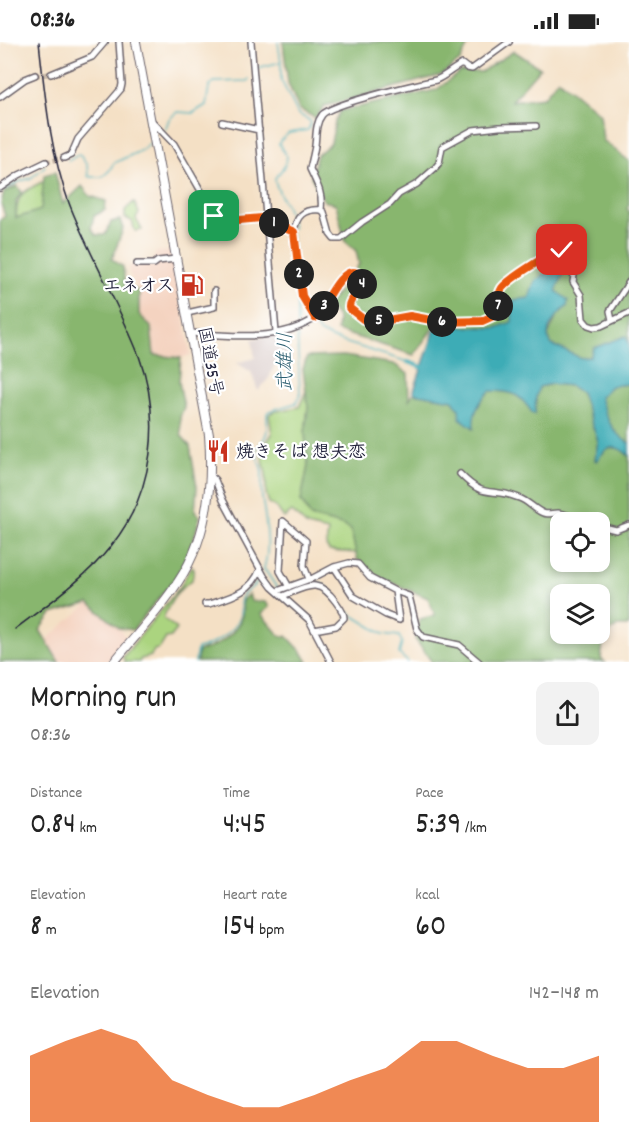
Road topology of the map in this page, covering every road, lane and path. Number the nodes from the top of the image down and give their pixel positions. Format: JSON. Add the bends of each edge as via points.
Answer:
{"nodes":[{"id":1,"x":105,"y":42,"type":"edge"},
{"id":2,"x":119,"y":42,"type":"edge"},
{"id":3,"x":136,"y":42,"type":"edge"},
{"id":4,"x":251,"y":42,"type":"edge"},
{"id":5,"x":509,"y":42,"type":"edge"},
{"id":6,"x":51,"y":74,"type":"tunnel mouth"},
{"id":7,"x":35,"y":75,"type":"tunnel mouth"},
{"id":8,"x":0,"y":97,"type":"edge"},
{"id":9,"x":151,"y":120,"type":"junction"},
{"id":10,"x":222,"y":122,"type":"dead end"},
{"id":11,"x":536,"y":126,"type":"dead end"},
{"id":12,"x":258,"y":130,"type":"junction"},
{"id":13,"x":64,"y":158,"type":"tunnel mouth"},
{"id":14,"x":46,"y":162,"type":"tunnel mouth"},
{"id":15,"x":0,"y":188,"type":"edge"},
{"id":16,"x":321,"y":210,"type":"junction"},
{"id":17,"x":266,"y":219,"type":"junction"},
{"id":18,"x":291,"y":231,"type":"junction"},
{"id":19,"x":177,"y":259,"type":"junction"},
{"id":20,"x":137,"y":264,"type":"dead end"},
{"id":21,"x":629,"y":282,"type":"edge"},
{"id":22,"x":214,"y":291,"type":"dead end"},
{"id":23,"x":187,"y":313,"type":"junction"},
{"id":24,"x":629,"y":313,"type":"edge"},
{"id":25,"x":312,"y":319,"type":"junction"},
{"id":26,"x":612,"y":320,"type":"junction"},
{"id":27,"x":276,"y":332,"type":"junction"},
{"id":28,"x":191,"y":333,"type":"junction"},
{"id":29,"x":460,"y":474,"type":"dead end"},
{"id":30,"x":210,"y":475,"type":"junction"},
{"id":31,"x":550,"y":513,"type":"edge"},
{"id":32,"x":629,"y":525,"type":"edge"},
{"id":33,"x":610,"y":528,"type":"edge"},
{"id":34,"x":334,"y":567,"type":"junction"},
{"id":35,"x":262,"y":572,"type":"junction"},
{"id":36,"x":309,"y":579,"type":"junction"},
{"id":37,"x":289,"y":587,"type":"junction"},
{"id":38,"x":279,"y":590,"type":"junction"},
{"id":39,"x":395,"y":591,"type":"junction"},
{"id":40,"x":283,"y":596,"type":"junction"},
{"id":41,"x":205,"y":604,"type":"dead end"},
{"id":42,"x":314,"y":630,"type":"junction"},
{"id":43,"x":114,"y":662,"type":"edge"},
{"id":44,"x":331,"y":662,"type":"edge"},
{"id":45,"x":479,"y":662,"type":"edge"}],
"edges":[{"from":1,"to":6,"type":"street","via":[[92,57]]},
{"from":2,"to":13,"type":"street","via":[[121,89]]},
{"from":3,"to":9,"type":"highway","name":"国道35号"},
{"from":4,"to":12,"type":"street"},
{"from":5,"to":16,"type":"street","via":[[472,69],[462,64],[436,80],[324,112],[310,169],[321,189]]},
{"from":7,"to":8,"type":"street"},
{"from":9,"to":17,"type":"street","via":[[174,144],[216,219]]},
{"from":9,"to":19,"type":"highway","name":"国道35号"},
{"from":10,"to":12,"type":"street"},
{"from":11,"to":16,"type":"street","via":[[472,130],[442,147],[439,164],[426,176],[341,239],[332,237]]},
{"from":12,"to":17,"type":"street"},
{"from":14,"to":15,"type":"street"},
{"from":16,"to":18,"type":"street","via":[[300,215]]},
{"from":17,"to":18,"type":"street"},
{"from":17,"to":27,"type":"street"},
{"from":18,"to":25,"type":"street","via":[[302,296]]},
{"from":19,"to":20,"type":"street"},
{"from":19,"to":23,"type":"highway","name":"国道35号"},
{"from":21,"to":26,"type":"street","via":[[610,311]]},
{"from":22,"to":23,"type":"street","via":[[214,307]]},
{"from":23,"to":28,"type":"highway","name":"国道35号"},
{"from":24,"to":26,"type":"street"},
{"from":25,"to":26,"type":"street","via":[[320,314],[344,276],[353,272],[363,282],[350,299],[349,308],[363,319],[377,322],[410,316],[442,322],[482,321],[493,316],[508,283],[554,251],[562,250],[576,262],[573,282],[581,295],[583,319],[594,327]]},
{"from":25,"to":27,"type":"street"},
{"from":27,"to":28,"type":"street","via":[[232,336]]},
{"from":28,"to":30,"type":"highway","name":"国道35号","via":[[209,435]]},
{"from":29,"to":31,"type":"street","via":[[483,492],[508,494],[542,513]]},
{"from":30,"to":35,"type":"street"},
{"from":30,"to":43,"type":"highway","name":"国道35号","via":[[203,524],[188,566],[171,593]]},
{"from":32,"to":33,"type":"street"},
{"from":34,"to":36,"type":"street"},
{"from":34,"to":39,"type":"street","via":[[358,564],[370,578]]},
{"from":34,"to":39,"type":"street","via":[[353,596],[399,620]]},
{"from":35,"to":38,"type":"street"},
{"from":35,"to":41,"type":"street","via":[[240,593]]},
{"from":36,"to":37,"type":"street"},
{"from":36,"to":37,"type":"street","via":[[304,566],[306,541],[283,521],[280,572]]},
{"from":37,"to":38,"type":"street"},
{"from":38,"to":40,"type":"street"},
{"from":39,"to":45,"type":"street","via":[[409,596],[417,629],[423,637],[459,645]]},
{"from":40,"to":42,"type":"street"},
{"from":40,"to":42,"type":"street","via":[[314,585],[330,593],[344,618],[336,626]]},
{"from":42,"to":44,"type":"street"}]}
